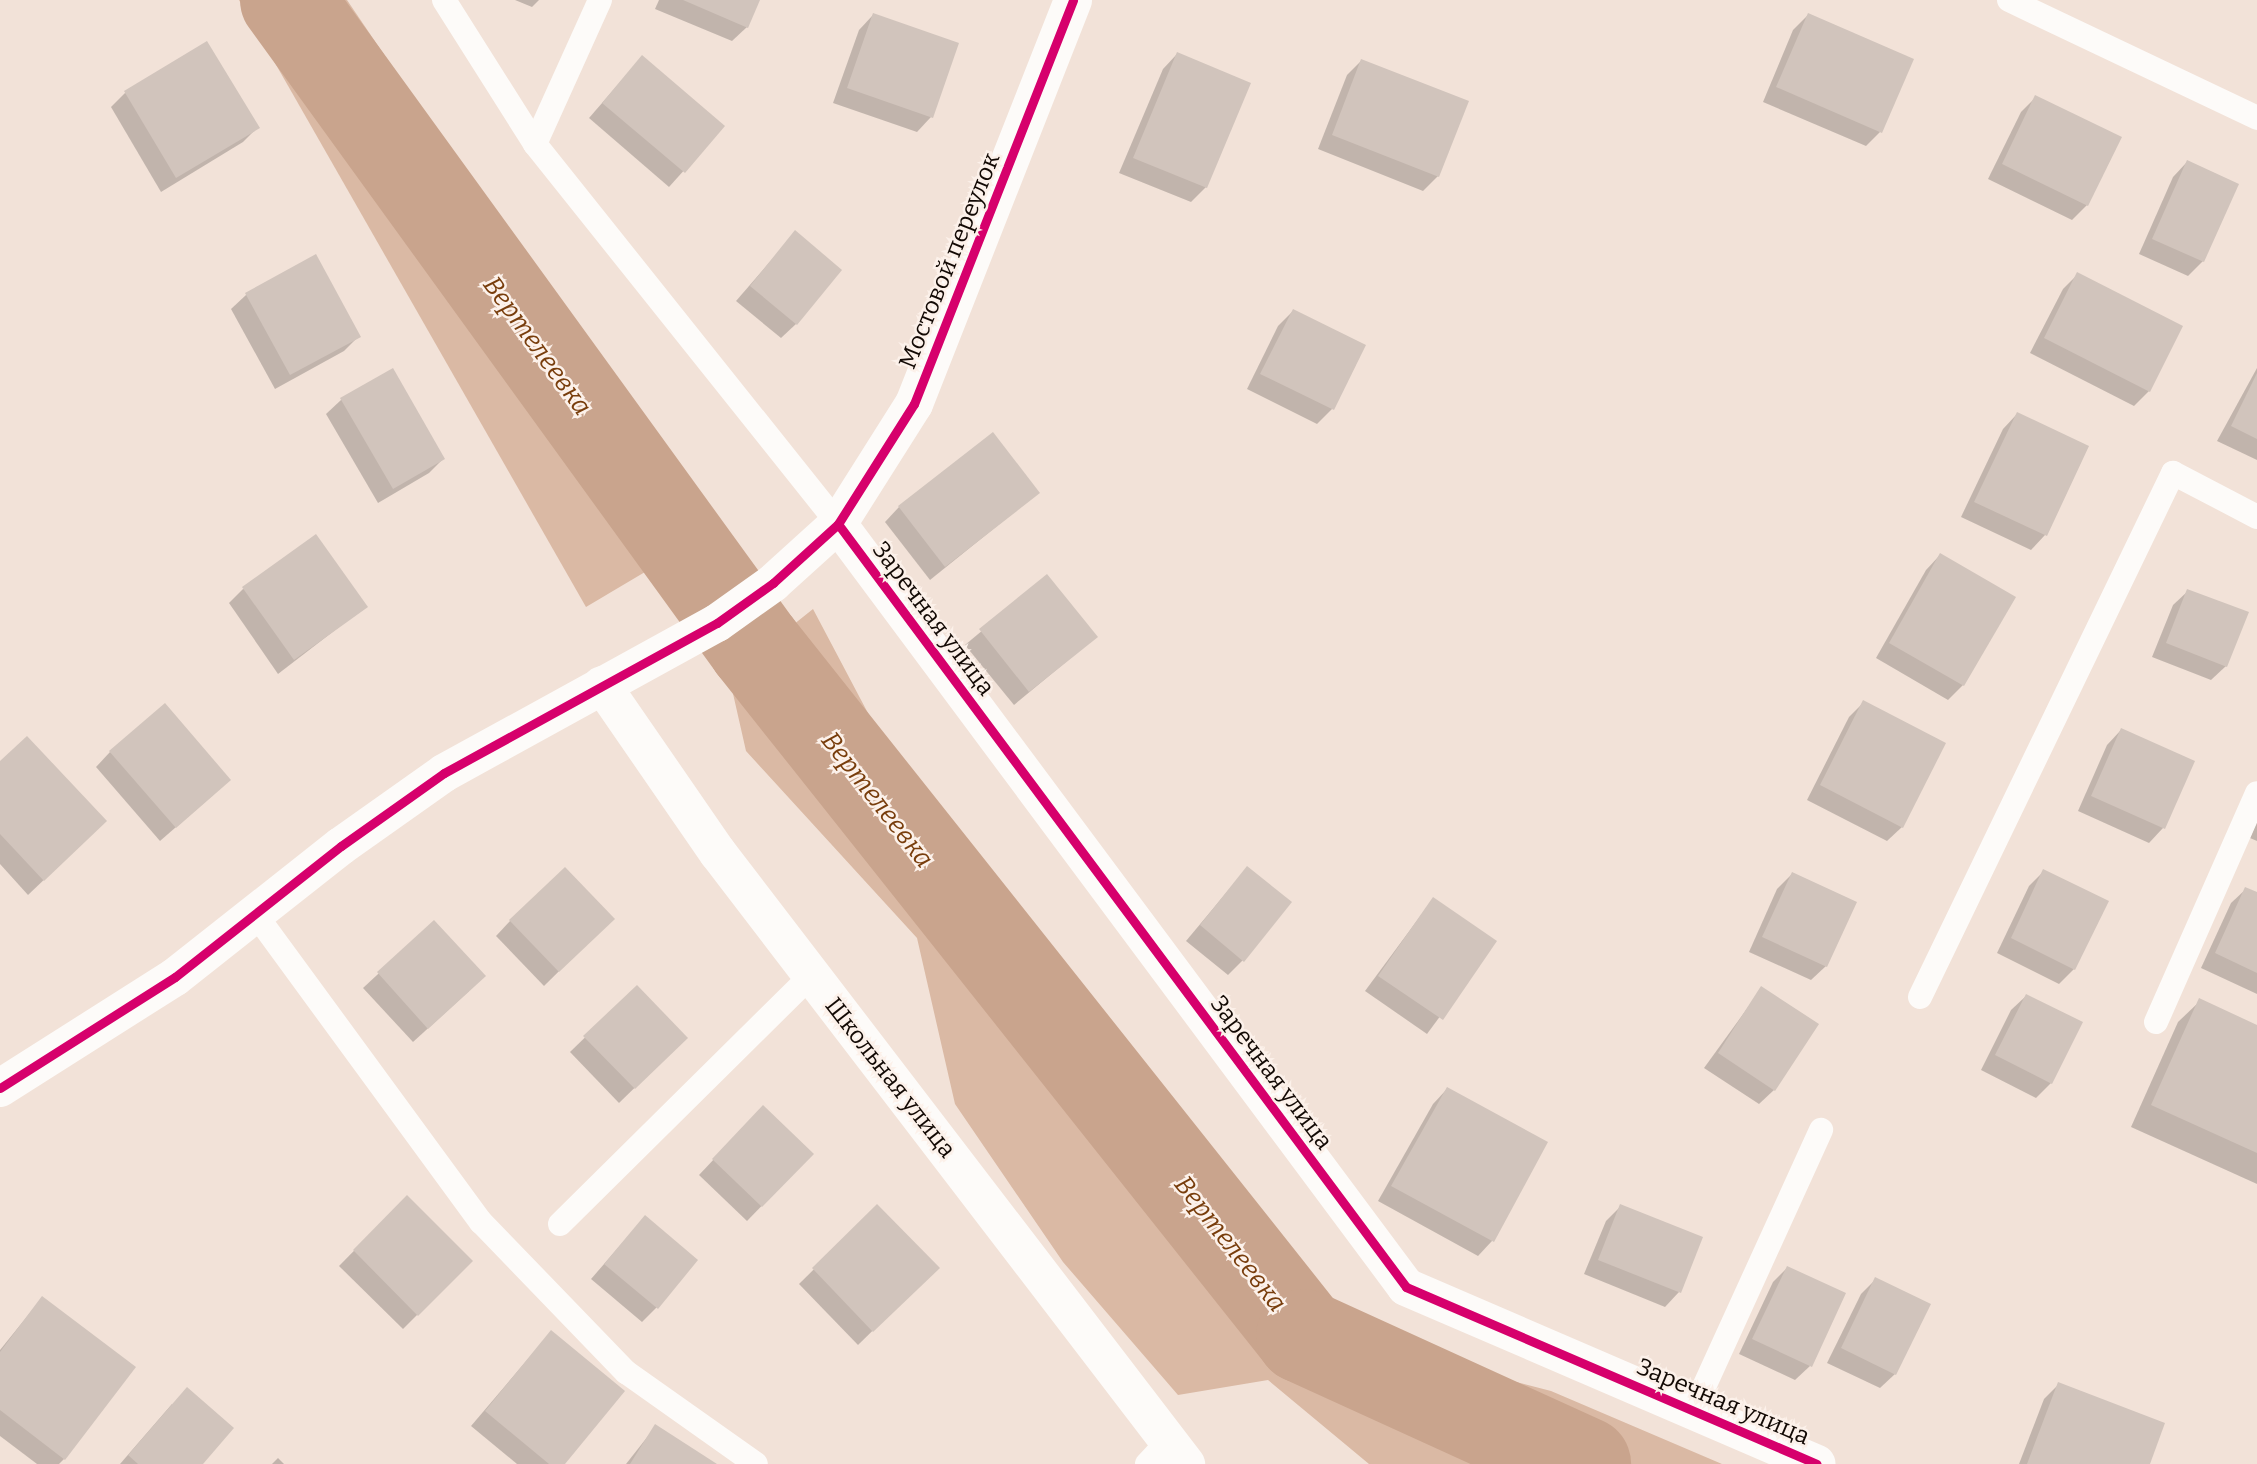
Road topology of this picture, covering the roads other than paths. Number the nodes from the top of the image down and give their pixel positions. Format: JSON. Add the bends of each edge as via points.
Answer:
{"nodes":[{"id":1,"x":444,"y":0,"type":"edge"},
{"id":2,"x":600,"y":0,"type":"edge"},
{"id":3,"x":1073,"y":0,"type":"edge"},
{"id":4,"x":2008,"y":0,"type":"edge"},
{"id":5,"x":2257,"y":118,"type":"edge"},
{"id":6,"x":534,"y":144,"type":"junction"},
{"id":7,"x":2257,"y":517,"type":"edge"},
{"id":8,"x":838,"y":524,"type":"junction"},
{"id":9,"x":602,"y":685,"type":"junction"},
{"id":10,"x":2257,"y":793,"type":"edge"},
{"id":11,"x":256,"y":915,"type":"junction"},
{"id":12,"x":811,"y":976,"type":"junction"},
{"id":13,"x":1920,"y":997,"type":"dead end"},
{"id":14,"x":2156,"y":1023,"type":"dead end"},
{"id":15,"x":0,"y":1088,"type":"edge"},
{"id":16,"x":1821,"y":1130,"type":"dead end"},
{"id":17,"x":560,"y":1224,"type":"dead end"},
{"id":18,"x":1693,"y":1410,"type":"junction"},
{"id":19,"x":1168,"y":1456,"type":"edge"},
{"id":20,"x":756,"y":1464,"type":"edge"},
{"id":21,"x":1817,"y":1464,"type":"edge"}],
"edges":[{"from":1,"to":6,"type":"lane"},
{"from":2,"to":6,"type":"lane"},
{"from":3,"to":8,"type":"street","name":"Мостовой переулок","via":[[914,404]]},
{"from":4,"to":5,"type":"lane"},
{"from":6,"to":8,"type":"lane"},
{"from":7,"to":13,"type":"lane","via":[[2173,473]]},
{"from":8,"to":9,"type":"street","name":"Мостовой переулок","via":[[773,583],[717,623]]},
{"from":8,"to":18,"type":"street","name":"Заречная улица","via":[[1406,1287]]},
{"from":9,"to":11,"type":"street","name":"Мостовой переулок","via":[[444,773],[341,846]]},
{"from":9,"to":12,"type":"street","name":"Школьная улица","via":[[718,853]]},
{"from":10,"to":14,"type":"lane"},
{"from":11,"to":15,"type":"street","name":"Мостовой переулок","via":[[175,977]]},
{"from":11,"to":20,"type":"lane","via":[[481,1222],[626,1372]]},
{"from":12,"to":17,"type":"lane"},
{"from":12,"to":19,"type":"street","name":"Школьная улица"},
{"from":16,"to":18,"type":"lane"},
{"from":18,"to":21,"type":"street","name":"Заречная улица"}]}
